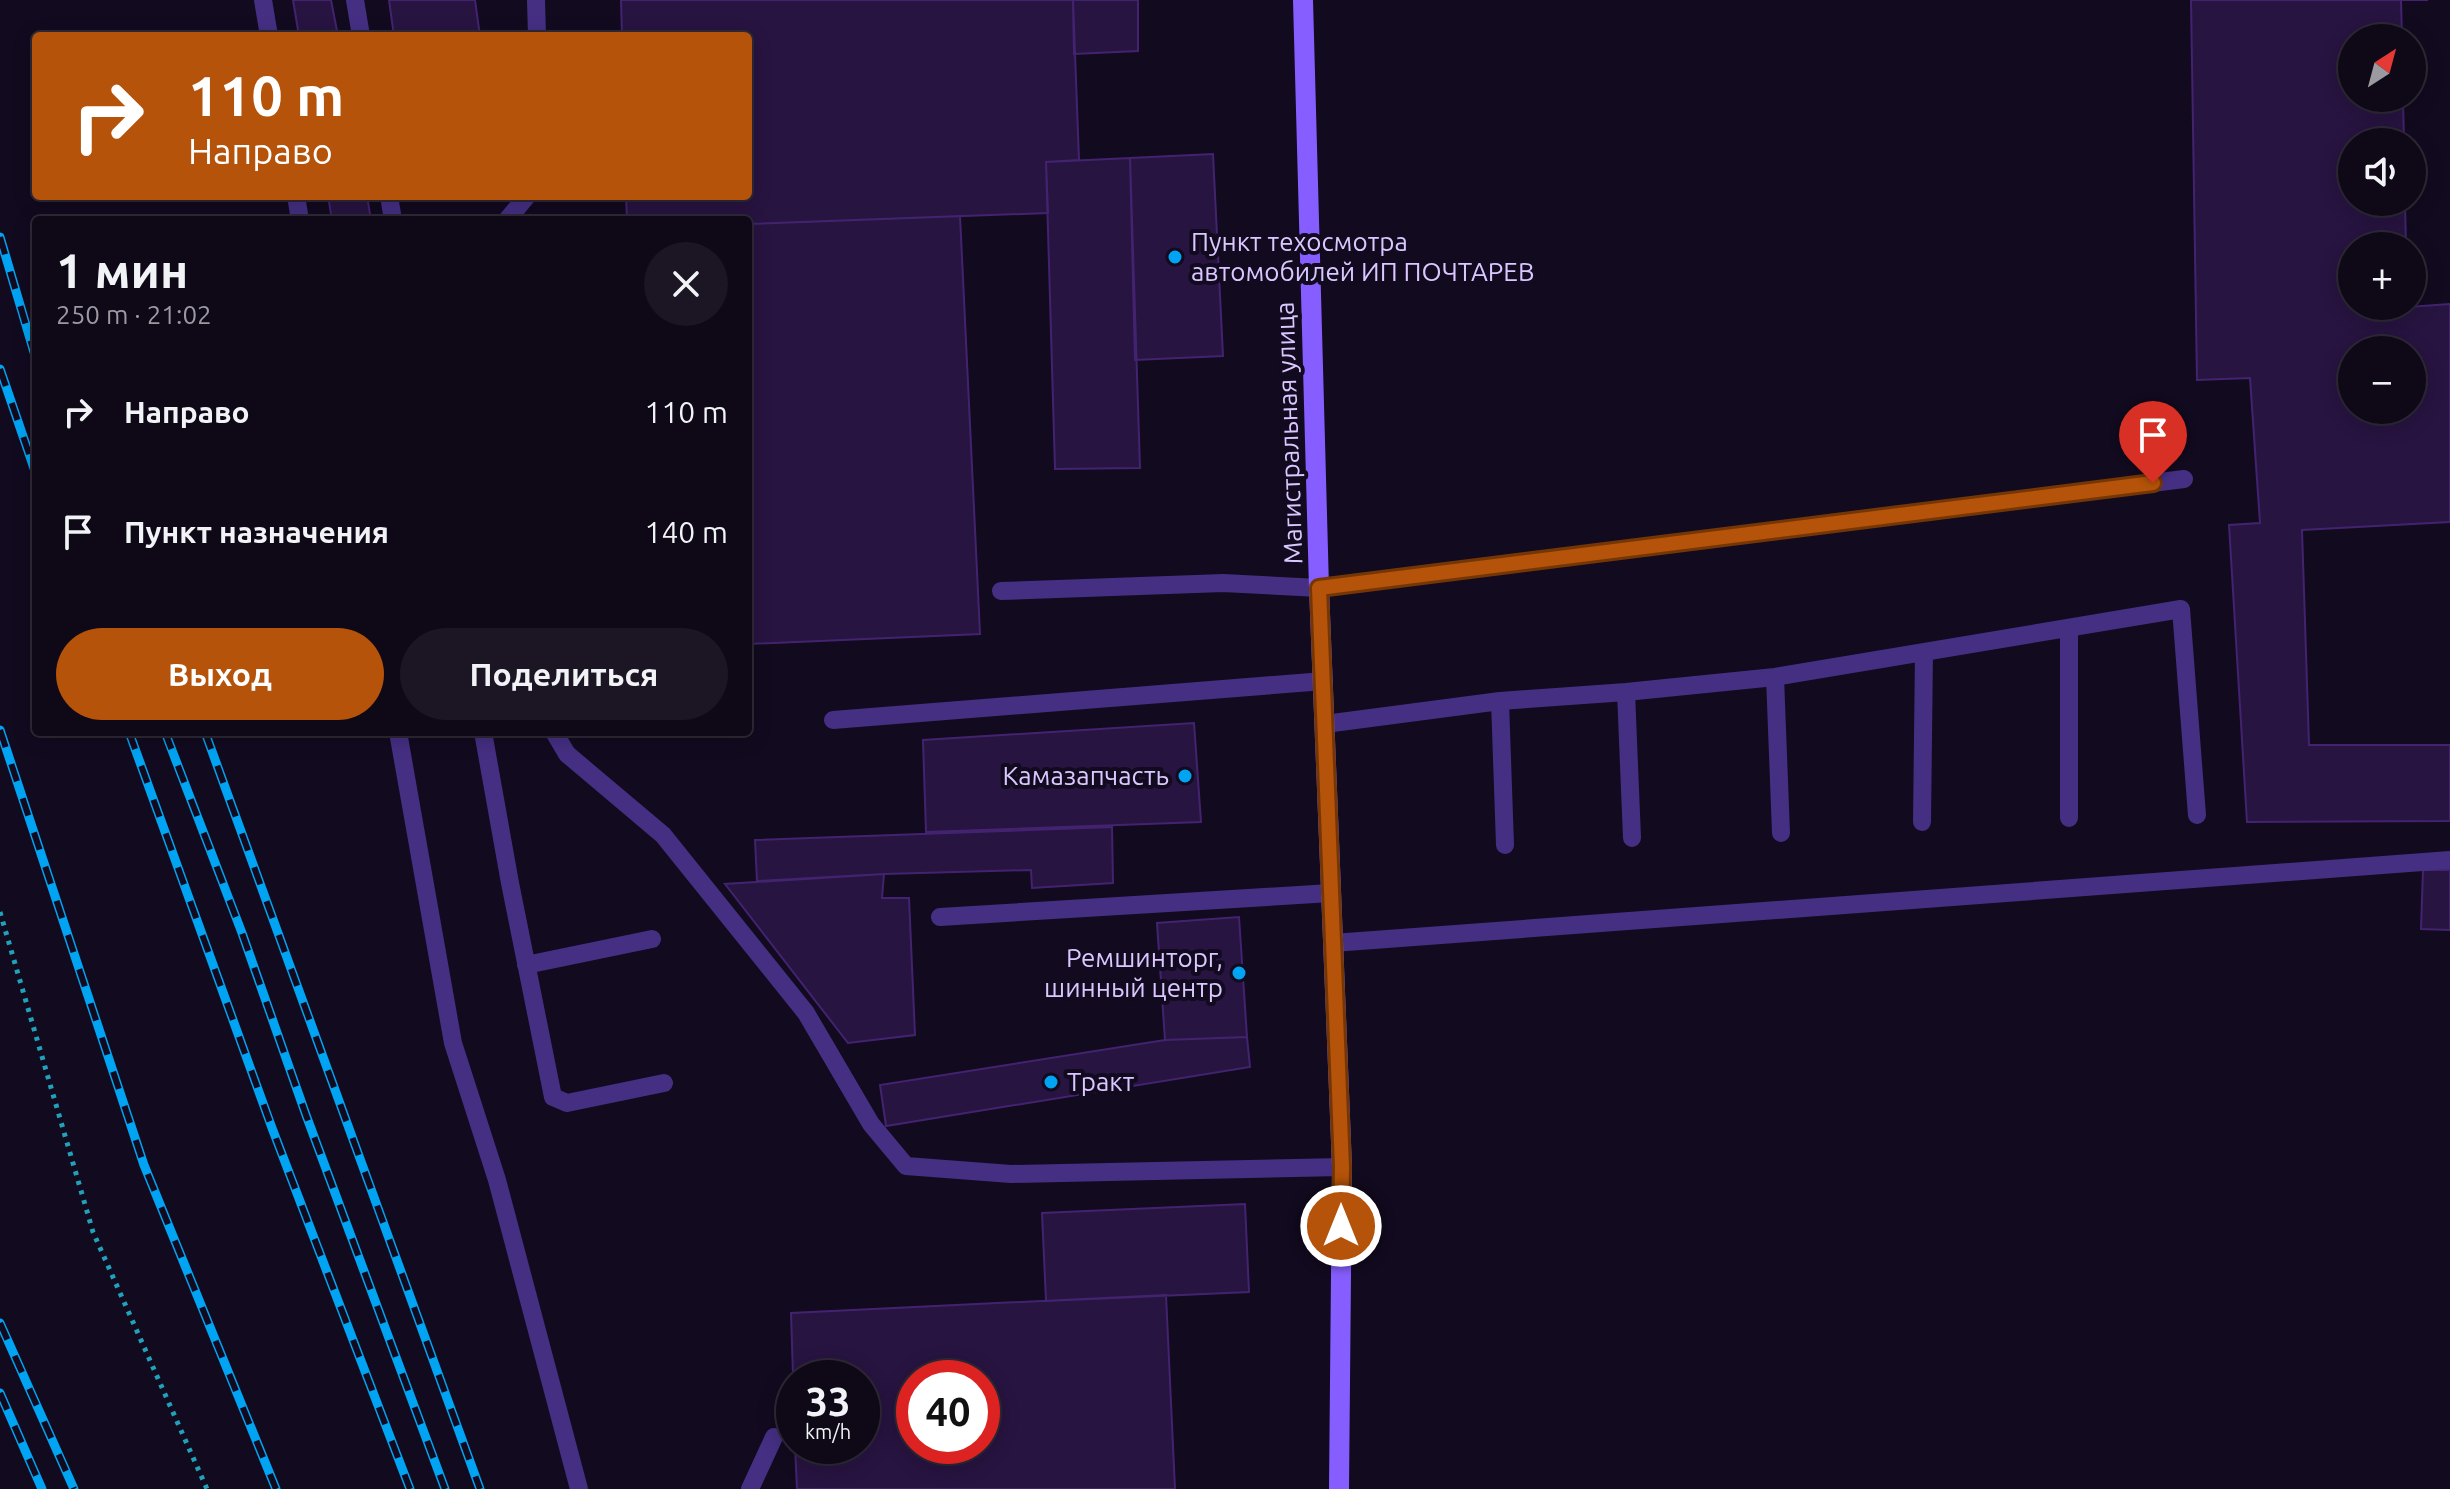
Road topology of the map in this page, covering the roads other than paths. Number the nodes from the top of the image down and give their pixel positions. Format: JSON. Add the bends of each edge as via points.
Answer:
{"nodes":[{"id":1,"x":263,"y":0,"type":"edge"},
{"id":2,"x":355,"y":0,"type":"edge"},
{"id":3,"x":536,"y":0,"type":"edge"},
{"id":4,"x":1303,"y":0,"type":"edge"},
{"id":5,"x":268,"y":32,"type":"edge"},
{"id":6,"x":360,"y":32,"type":"edge"},
{"id":7,"x":537,"y":32,"type":"edge"},
{"id":8,"x":524,"y":200,"type":"edge"},
{"id":9,"x":510,"y":216,"type":"edge"},
{"id":10,"x":2184,"y":479,"type":"dead end"},
{"id":11,"x":1319,"y":588,"type":"junction"},
{"id":12,"x":1001,"y":591,"type":"dead end"},
{"id":13,"x":2069,"y":628,"type":"junction"},
{"id":14,"x":1924,"y":652,"type":"junction"},
{"id":15,"x":1775,"y":677,"type":"junction"},
{"id":16,"x":1324,"y":681,"type":"junction"},
{"id":17,"x":1626,"y":692,"type":"junction"},
{"id":18,"x":1500,"y":701,"type":"junction"},
{"id":19,"x":833,"y":720,"type":"dead end"},
{"id":20,"x":1325,"y":724,"type":"junction"},
{"id":21,"x":399,"y":736,"type":"edge"},
{"id":22,"x":484,"y":736,"type":"edge"},
{"id":23,"x":556,"y":736,"type":"edge"},
{"id":24,"x":2197,"y":815,"type":"dead end"},
{"id":25,"x":2069,"y":818,"type":"dead end"},
{"id":26,"x":1922,"y":822,"type":"dead end"},
{"id":27,"x":1781,"y":833,"type":"dead end"},
{"id":28,"x":1632,"y":838,"type":"dead end"},
{"id":29,"x":1505,"y":845,"type":"dead end"},
{"id":30,"x":2450,"y":860,"type":"edge"},
{"id":31,"x":1331,"y":893,"type":"junction"},
{"id":32,"x":940,"y":917,"type":"dead end"},
{"id":33,"x":652,"y":939,"type":"dead end"},
{"id":34,"x":1333,"y":943,"type":"junction"},
{"id":35,"x":526,"y":965,"type":"junction"},
{"id":36,"x":664,"y":1083,"type":"dead end"},
{"id":37,"x":1342,"y":1167,"type":"junction"},
{"id":38,"x":774,"y":1437,"type":"dead end"},
{"id":39,"x":579,"y":1489,"type":"edge"},
{"id":40,"x":750,"y":1489,"type":"edge"},
{"id":41,"x":1339,"y":1489,"type":"edge"}],
"edges":[{"from":1,"to":5,"type":"lane"},
{"from":2,"to":6,"type":"lane"},
{"from":3,"to":7,"type":"lane"},
{"from":4,"to":11,"type":"street","name":"Магистральная улица"},
{"from":8,"to":9,"type":"lane"},
{"from":10,"to":11,"type":"lane"},
{"from":11,"to":12,"type":"lane","via":[[1223,583]]},
{"from":11,"to":16,"type":"street","name":"Магистральная улица"},
{"from":13,"to":14,"type":"lane"},
{"from":13,"to":24,"type":"lane","via":[[2181,609]]},
{"from":13,"to":25,"type":"lane"},
{"from":14,"to":15,"type":"lane"},
{"from":14,"to":26,"type":"lane"},
{"from":15,"to":17,"type":"lane"},
{"from":15,"to":27,"type":"lane"},
{"from":16,"to":19,"type":"lane"},
{"from":16,"to":20,"type":"street","name":"Магистральная улица"},
{"from":17,"to":18,"type":"lane"},
{"from":17,"to":28,"type":"lane"},
{"from":18,"to":20,"type":"lane"},
{"from":18,"to":29,"type":"lane"},
{"from":20,"to":31,"type":"street","name":"Магистральная улица"},
{"from":21,"to":39,"type":"lane","via":[[453,1043],[497,1180]]},
{"from":22,"to":35,"type":"lane"},
{"from":23,"to":37,"type":"lane","via":[[567,754],[663,835],[806,1013],[871,1124],[906,1166],[1011,1174]]},
{"from":30,"to":34,"type":"lane"},
{"from":31,"to":32,"type":"lane"},
{"from":31,"to":34,"type":"street","name":"Магистральная улица"},
{"from":33,"to":35,"type":"lane"},
{"from":34,"to":37,"type":"street","name":"Магистральная улица"},
{"from":35,"to":36,"type":"lane","via":[[553,1097],[567,1103]]},
{"from":37,"to":41,"type":"street","name":"Магистральная улица"},
{"from":38,"to":40,"type":"lane"}]}
